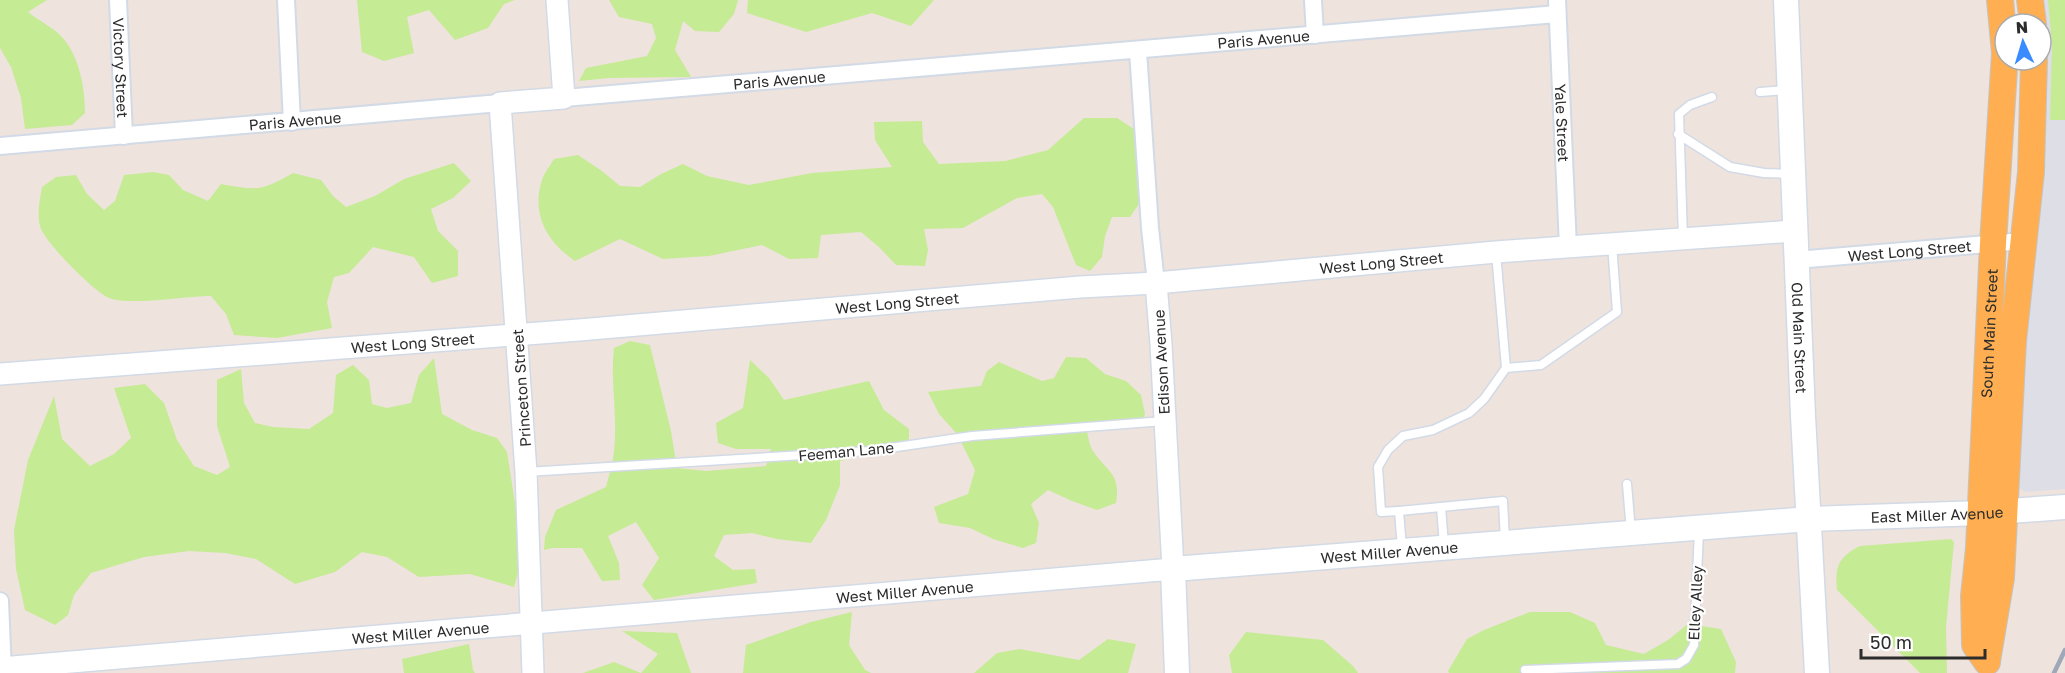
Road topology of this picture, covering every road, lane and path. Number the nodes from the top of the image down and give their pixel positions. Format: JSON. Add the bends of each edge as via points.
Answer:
{"nodes":[{"id":1,"x":118,"y":0,"type":"edge"},
{"id":2,"x":286,"y":0,"type":"edge"},
{"id":3,"x":557,"y":0,"type":"edge"},
{"id":4,"x":1313,"y":0,"type":"edge"},
{"id":5,"x":1786,"y":0,"type":"edge"},
{"id":6,"x":2000,"y":0,"type":"edge"},
{"id":7,"x":1557,"y":7,"type":"edge"},
{"id":8,"x":1315,"y":35,"type":"junction"},
{"id":9,"x":1138,"y":51,"type":"junction"},
{"id":10,"x":2034,"y":72,"type":"edge"},
{"id":11,"x":1788,"y":90,"type":"junction"},
{"id":12,"x":1760,"y":92,"type":"dead end"},
{"id":13,"x":1712,"y":97,"type":"dead end"},
{"id":14,"x":564,"y":98,"type":"junction"},
{"id":15,"x":500,"y":104,"type":"junction"},
{"id":16,"x":292,"y":122,"type":"junction"},
{"id":17,"x":1678,"y":134,"type":"junction"},
{"id":18,"x":124,"y":136,"type":"junction"},
{"id":19,"x":0,"y":146,"type":"edge"},
{"id":20,"x":1792,"y":174,"type":"junction"},
{"id":21,"x":1794,"y":231,"type":"junction"},
{"id":22,"x":1683,"y":238,"type":"junction"},
{"id":23,"x":2023,"y":241,"type":"junction"},
{"id":24,"x":1993,"y":243,"type":"junction"},
{"id":25,"x":1612,"y":244,"type":"junction"},
{"id":26,"x":1568,"y":247,"type":"junction"},
{"id":27,"x":1496,"y":252,"type":"junction"},
{"id":28,"x":1796,"y":260,"type":"junction"},
{"id":29,"x":1156,"y":283,"type":"junction"},
{"id":30,"x":517,"y":334,"type":"junction"},
{"id":31,"x":1506,"y":368,"type":"junction"},
{"id":32,"x":0,"y":374,"type":"edge"},
{"id":33,"x":1164,"y":421,"type":"junction"},
{"id":34,"x":526,"y":472,"type":"junction"},
{"id":35,"x":1627,"y":484,"type":"dead end"},
{"id":36,"x":1441,"y":507,"type":"junction"},
{"id":37,"x":2063,"y":507,"type":"edge"},
{"id":38,"x":1399,"y":511,"type":"junction"},
{"id":39,"x":1992,"y":512,"type":"junction"},
{"id":40,"x":1809,"y":519,"type":"junction"},
{"id":41,"x":1699,"y":527,"type":"junction"},
{"id":42,"x":1631,"y":533,"type":"junction"},
{"id":43,"x":1505,"y":543,"type":"junction"},
{"id":44,"x":1444,"y":547,"type":"junction"},
{"id":45,"x":1403,"y":550,"type":"junction"},
{"id":46,"x":1173,"y":569,"type":"junction"},
{"id":47,"x":0,"y":601,"type":"edge"},
{"id":48,"x":531,"y":622,"type":"junction"},
{"id":49,"x":1987,"y":668,"type":"edge"},
{"id":50,"x":2,"y":670,"type":"edge"},
{"id":51,"x":1525,"y":670,"type":"dead end"},
{"id":52,"x":533,"y":673,"type":"edge"},
{"id":53,"x":1177,"y":673,"type":"edge"},
{"id":54,"x":1817,"y":673,"type":"edge"}],
"edges":[{"from":1,"to":18,"type":"street","name":"Victory Street"},
{"from":2,"to":16,"type":"street"},
{"from":3,"to":14,"type":"street"},
{"from":4,"to":8,"type":"street"},
{"from":5,"to":11,"type":"main road","name":"Old Main Street"},
{"from":6,"to":24,"type":"main road","name":"South Main Street","via":[[2005,53]]},
{"from":7,"to":8,"type":"street","name":"Paris Avenue"},
{"from":7,"to":26,"type":"street","name":"Yale Street"},
{"from":8,"to":9,"type":"street","name":"Paris Avenue"},
{"from":9,"to":14,"type":"street","name":"Paris Avenue"},
{"from":9,"to":29,"type":"street","name":"Edison Avenue"},
{"from":10,"to":23,"type":"main road","name":"South Main Street","via":[[2031,172]]},
{"from":11,"to":12,"type":"lane"},
{"from":11,"to":20,"type":"main road","name":"Old Main Street"},
{"from":13,"to":17,"type":"lane","via":[[1678,114]]},
{"from":14,"to":15,"type":"street","name":"Paris Avenue"},
{"from":15,"to":16,"type":"street","name":"Paris Avenue"},
{"from":15,"to":30,"type":"street","name":"Princeton Street"},
{"from":16,"to":18,"type":"street","name":"Paris Avenue"},
{"from":17,"to":20,"type":"lane","via":[[1730,167]]},
{"from":17,"to":22,"type":"lane"},
{"from":18,"to":19,"type":"street","name":"Paris Avenue"},
{"from":20,"to":21,"type":"main road","name":"Old Main Street"},
{"from":21,"to":22,"type":"street","name":"West Long Street"},
{"from":21,"to":28,"type":"main road","name":"Old Main Street"},
{"from":22,"to":25,"type":"street","name":"West Long Street"},
{"from":23,"to":24,"type":"street","name":"West Long Street"},
{"from":23,"to":39,"type":"main road","name":"South Main Street"},
{"from":24,"to":28,"type":"street","name":"West Long Street"},
{"from":24,"to":39,"type":"main road","name":"South Main Street"},
{"from":25,"to":26,"type":"street","name":"West Long Street"},
{"from":25,"to":31,"type":"lane","via":[[1617,312],[1541,365]]},
{"from":26,"to":27,"type":"street","name":"West Long Street"},
{"from":27,"to":29,"type":"street","name":"West Long Street"},
{"from":27,"to":31,"type":"lane"},
{"from":28,"to":40,"type":"main road","name":"Old Main Street"},
{"from":29,"to":30,"type":"street","name":"West Long Street"},
{"from":29,"to":33,"type":"street","name":"Edison Avenue"},
{"from":30,"to":32,"type":"street","name":"West Long Street"},
{"from":30,"to":34,"type":"street","name":"Princeton Street"},
{"from":31,"to":38,"type":"lane","via":[[1485,399],[1469,413],[1432,430],[1403,436],[1388,450],[1378,467],[1381,512]]},
{"from":33,"to":34,"type":"lane","name":"Feeman Lane","via":[[972,436],[869,451]]},
{"from":33,"to":46,"type":"street","name":"Edison Avenue"},
{"from":34,"to":48,"type":"street","name":"Princeton Street"},
{"from":35,"to":42,"type":"lane"},
{"from":36,"to":38,"type":"lane"},
{"from":36,"to":43,"type":"lane","via":[[1503,501]]},
{"from":36,"to":44,"type":"lane"},
{"from":37,"to":39,"type":"main road","name":"East Miller Avenue"},
{"from":38,"to":45,"type":"lane"},
{"from":39,"to":40,"type":"main road","name":"East Miller Avenue"},
{"from":39,"to":49,"type":"main road","name":"South Main Street","via":[[1974,596],[1976,645]]},
{"from":40,"to":41,"type":"main road","name":"West Miller Avenue"},
{"from":40,"to":54,"type":"main road","name":"Old Main Street"},
{"from":41,"to":42,"type":"main road","name":"West Miller Avenue"},
{"from":41,"to":51,"type":"lane","name":"Elley Alley","via":[[1694,645],[1686,659],[1677,664]]},
{"from":42,"to":43,"type":"main road","name":"West Miller Avenue"},
{"from":43,"to":44,"type":"main road","name":"West Miller Avenue"},
{"from":44,"to":45,"type":"main road","name":"West Miller Avenue"},
{"from":45,"to":46,"type":"main road","name":"West Miller Avenue"},
{"from":46,"to":48,"type":"street","name":"West Miller Avenue"},
{"from":46,"to":53,"type":"main road","name":"Edison Avenue"},
{"from":47,"to":50,"type":"street"},
{"from":48,"to":50,"type":"street","name":"West Miller Avenue"},
{"from":48,"to":52,"type":"street","name":"Princeton Street"}]}
